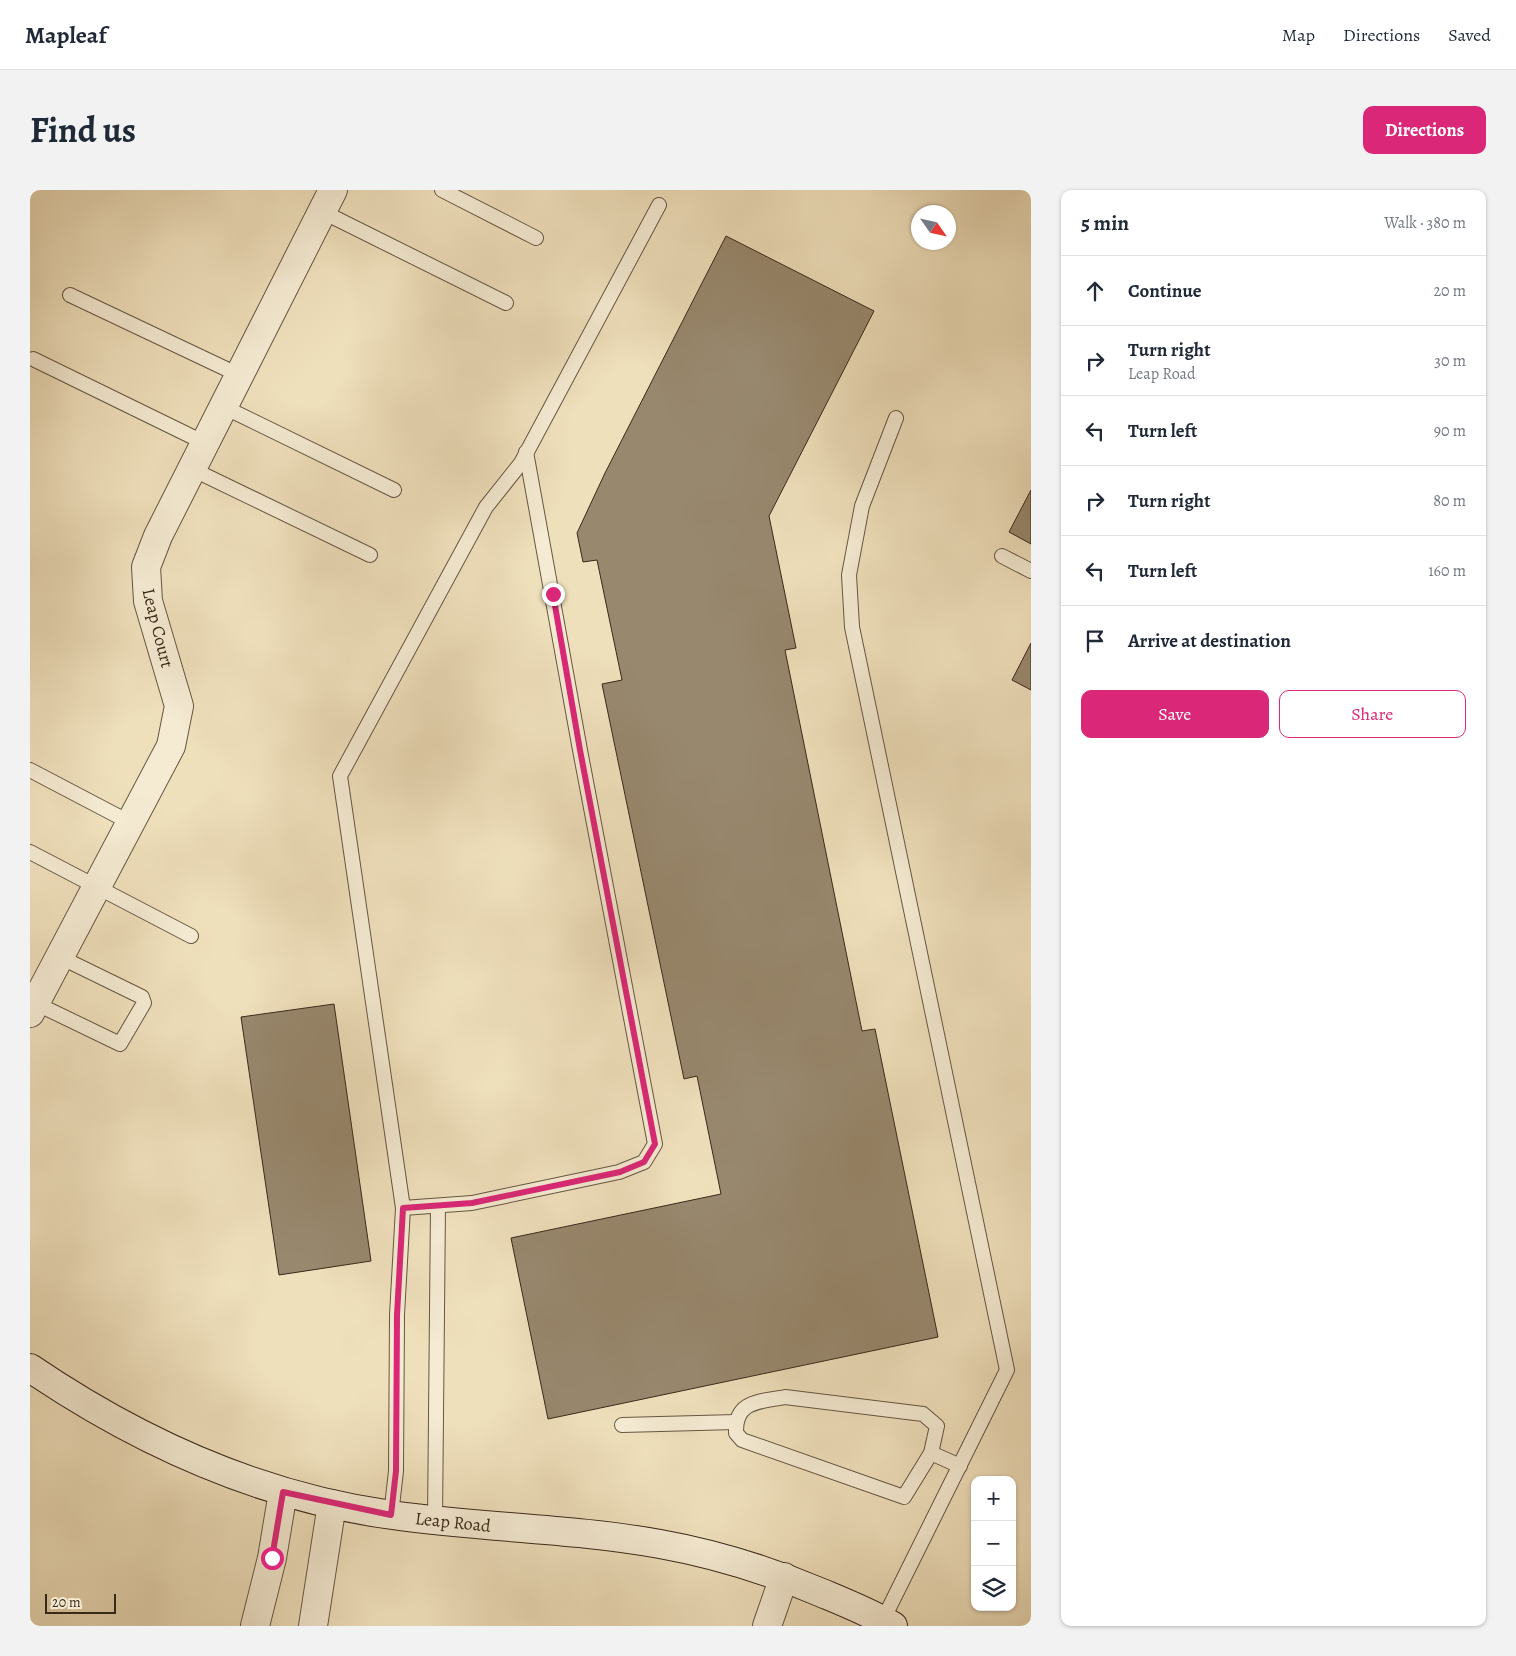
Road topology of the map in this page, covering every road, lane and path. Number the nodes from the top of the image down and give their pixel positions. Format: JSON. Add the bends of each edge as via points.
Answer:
{"nodes":[{"id":1,"x":442,"y":190,"type":"edge"},
{"id":2,"x":330,"y":195,"type":"edge"},
{"id":3,"x":659,"y":205,"type":"dead end"},
{"id":4,"x":536,"y":238,"type":"dead end"},
{"id":5,"x":70,"y":295,"type":"dead end"},
{"id":6,"x":506,"y":302,"type":"dead end"},
{"id":7,"x":33,"y":359,"type":"dead end"},
{"id":8,"x":239,"y":376,"type":"junction"},
{"id":9,"x":224,"y":407,"type":"junction"},
{"id":10,"x":896,"y":418,"type":"dead end"},
{"id":11,"x":205,"y":444,"type":"junction"},
{"id":12,"x":526,"y":452,"type":"junction"},
{"id":13,"x":192,"y":468,"type":"junction"},
{"id":14,"x":394,"y":490,"type":"dead end"},
{"id":15,"x":370,"y":555,"type":"dead end"},
{"id":16,"x":1002,"y":556,"type":"dead end"},
{"id":17,"x":1031,"y":571,"type":"edge"},
{"id":18,"x":30,"y":770,"type":"edge"},
{"id":19,"x":131,"y":822,"type":"junction"},
{"id":20,"x":30,"y":852,"type":"edge"},
{"id":21,"x":97,"y":887,"type":"junction"},
{"id":22,"x":191,"y":936,"type":"dead end"},
{"id":23,"x":60,"y":957,"type":"junction"},
{"id":24,"x":32,"y":1008,"type":"edge"},
{"id":25,"x":438,"y":1206,"type":"junction"},
{"id":26,"x":403,"y":1208,"type":"junction"},
{"id":27,"x":30,"y":1368,"type":"edge"},
{"id":28,"x":736,"y":1422,"type":"junction"},
{"id":29,"x":622,"y":1426,"type":"dead end"},
{"id":30,"x":931,"y":1453,"type":"junction"},
{"id":31,"x":960,"y":1466,"type":"junction"},
{"id":32,"x":283,"y":1492,"type":"junction"},
{"id":33,"x":332,"y":1504,"type":"junction"},
{"id":34,"x":391,"y":1515,"type":"junction"},
{"id":35,"x":434,"y":1520,"type":"junction"},
{"id":36,"x":784,"y":1577,"type":"junction"},
{"id":37,"x":888,"y":1623,"type":"edge"},
{"id":38,"x":255,"y":1626,"type":"edge"},
{"id":39,"x":313,"y":1626,"type":"edge"},
{"id":40,"x":767,"y":1626,"type":"edge"}],
"edges":[{"from":1,"to":4,"type":"lane"},
{"from":2,"to":6,"type":"lane"},
{"from":2,"to":8,"type":"street","name":"Leap Court"},
{"from":3,"to":12,"type":"lane"},
{"from":5,"to":8,"type":"lane"},
{"from":7,"to":11,"type":"lane"},
{"from":8,"to":9,"type":"street","name":"Leap Court"},
{"from":9,"to":11,"type":"street","name":"Leap Court"},
{"from":9,"to":14,"type":"lane"},
{"from":10,"to":31,"type":"lane","via":[[862,506],[848,575],[852,627],[1007,1370]]},
{"from":11,"to":13,"type":"street","name":"Leap Court"},
{"from":12,"to":25,"type":"lane","via":[[655,1144],[644,1162],[620,1172],[472,1203]]},
{"from":12,"to":26,"type":"lane","via":[[486,507],[340,776]]},
{"from":13,"to":15,"type":"lane"},
{"from":13,"to":19,"type":"street","name":"Leap Court","via":[[146,567],[148,601],[179,706],[171,746]]},
{"from":16,"to":17,"type":"lane"},
{"from":18,"to":19,"type":"lane"},
{"from":19,"to":21,"type":"street","name":"Leap Court"},
{"from":20,"to":21,"type":"lane"},
{"from":21,"to":22,"type":"lane"},
{"from":21,"to":23,"type":"street","name":"Leap Court"},
{"from":23,"to":24,"type":"street","name":"Leap Court"},
{"from":23,"to":24,"type":"lane","via":[[142,997],[144,1003],[120,1044]]},
{"from":25,"to":26,"type":"lane"},
{"from":25,"to":35,"type":"lane"},
{"from":26,"to":34,"type":"lane","via":[[397,1315],[396,1471]]},
{"from":27,"to":32,"type":"street","name":"Leap Road","via":[[126,1427],[231,1475]]},
{"from":28,"to":29,"type":"lane"},
{"from":28,"to":30,"type":"lane","via":[[736,1433],[742,1440],[904,1497]]},
{"from":28,"to":30,"type":"lane","via":[[741,1410],[752,1403],[786,1397],[923,1414],[937,1426]]},
{"from":30,"to":31,"type":"lane"},
{"from":31,"to":37,"type":"lane"},
{"from":32,"to":33,"type":"street","name":"Leap Road"},
{"from":32,"to":38,"type":"street","via":[[272,1558]]},
{"from":33,"to":34,"type":"street","name":"Leap Road"},
{"from":33,"to":39,"type":"street"},
{"from":34,"to":35,"type":"street","name":"Leap Road"},
{"from":35,"to":36,"type":"street","name":"Leap Road","via":[[581,1533],[660,1544],[728,1559]]},
{"from":36,"to":37,"type":"street","name":"Leap Road"},
{"from":36,"to":40,"type":"street"}]}
